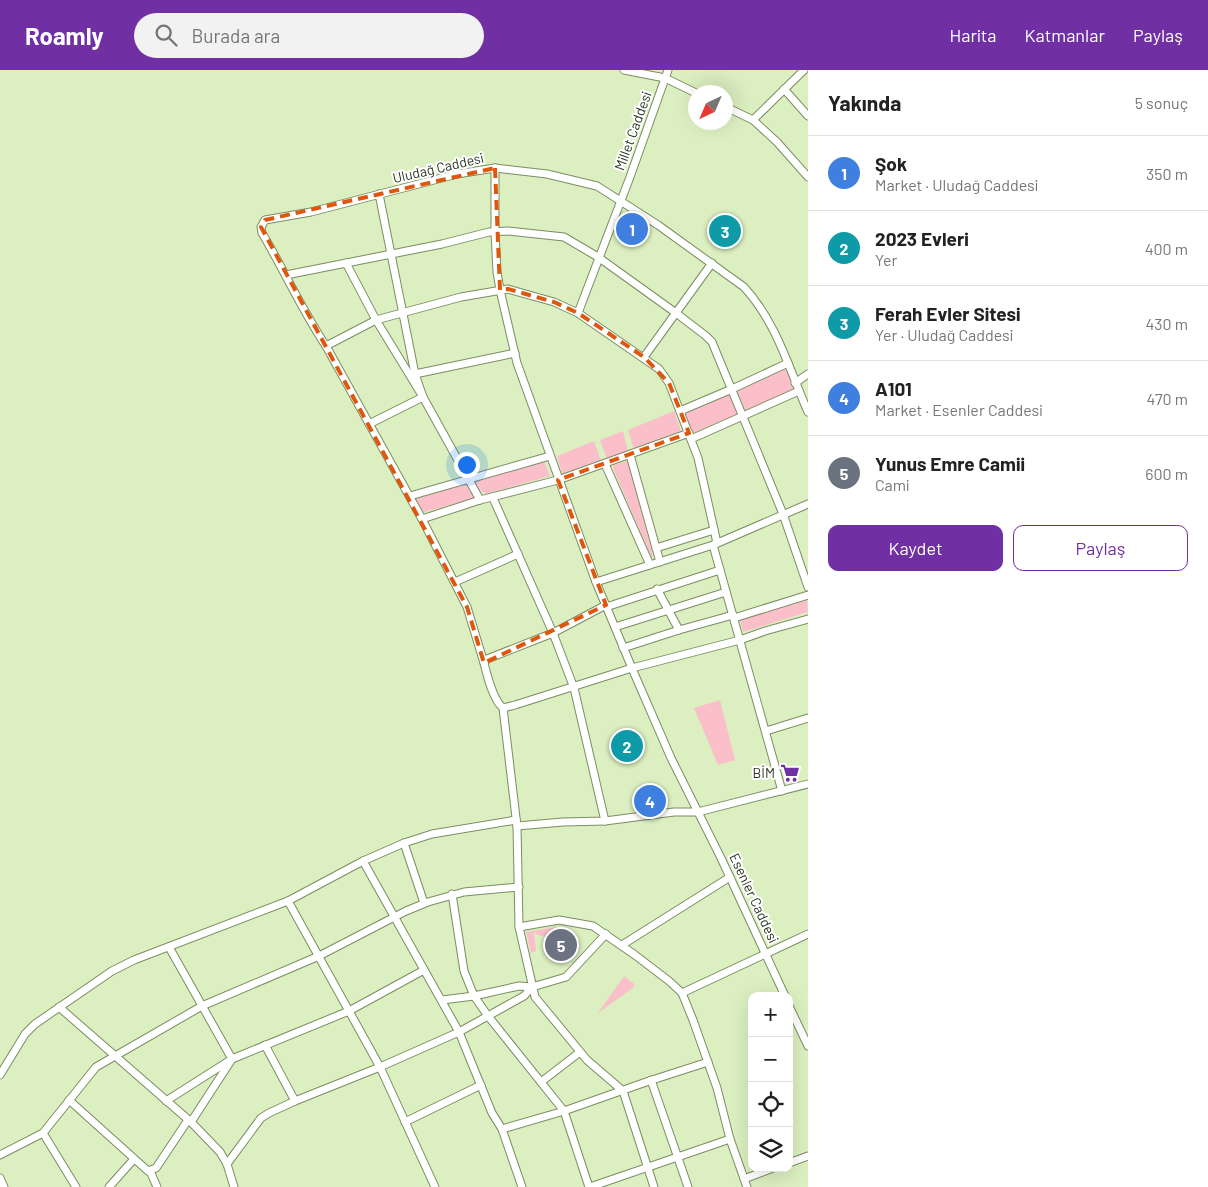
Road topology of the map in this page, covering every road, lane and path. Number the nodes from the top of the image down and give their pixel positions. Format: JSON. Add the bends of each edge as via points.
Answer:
{"nodes":[{"id":1,"x":624,"y":70,"type":"edge"},
{"id":2,"x":668,"y":70,"type":"edge"},
{"id":3,"x":804,"y":70,"type":"edge"},
{"id":4,"x":665,"y":78,"type":"junction"},
{"id":5,"x":688,"y":89,"type":"edge"},
{"id":6,"x":784,"y":89,"type":"junction"},
{"id":7,"x":733,"y":110,"type":"edge"},
{"id":8,"x":808,"y":116,"type":"edge"},
{"id":9,"x":753,"y":120,"type":"junction"},
{"id":10,"x":495,"y":168,"type":"junction"},
{"id":11,"x":808,"y":177,"type":"edge"},
{"id":12,"x":380,"y":194,"type":"junction"},
{"id":13,"x":620,"y":200,"type":"junction"},
{"id":14,"x":495,"y":232,"type":"junction"},
{"id":15,"x":392,"y":255,"type":"junction"},
{"id":16,"x":598,"y":257,"type":"junction"},
{"id":17,"x":346,"y":263,"type":"junction"},
{"id":18,"x":712,"y":263,"type":"junction"},
{"id":19,"x":286,"y":275,"type":"junction"},
{"id":20,"x":500,"y":290,"type":"junction"},
{"id":21,"x":403,"y":312,"type":"junction"},
{"id":22,"x":578,"y":312,"type":"junction"},
{"id":23,"x":676,"y":313,"type":"junction"},
{"id":24,"x":376,"y":320,"type":"junction"},
{"id":25,"x":326,"y":346,"type":"junction"},
{"id":26,"x":515,"y":353,"type":"junction"},
{"id":27,"x":644,"y":357,"type":"junction"},
{"id":28,"x":788,"y":363,"type":"junction"},
{"id":29,"x":416,"y":374,"type":"junction"},
{"id":30,"x":808,"y":374,"type":"edge"},
{"id":31,"x":796,"y":383,"type":"junction"},
{"id":32,"x":732,"y":389,"type":"junction"},
{"id":33,"x":799,"y":391,"type":"junction"},
{"id":34,"x":423,"y":397,"type":"junction"},
{"id":35,"x":680,"y":411,"type":"junction"},
{"id":36,"x":808,"y":412,"type":"edge"},
{"id":37,"x":743,"y":416,"type":"junction"},
{"id":38,"x":369,"y":424,"type":"junction"},
{"id":39,"x":690,"y":436,"type":"junction"},
{"id":40,"x":630,"y":455,"type":"junction"},
{"id":41,"x":550,"y":456,"type":"junction"},
{"id":42,"x":605,"y":464,"type":"junction"},
{"id":43,"x":468,"y":479,"type":"junction"},
{"id":44,"x":558,"y":480,"type":"junction"},
{"id":45,"x":410,"y":496,"type":"junction"},
{"id":46,"x":493,"y":498,"type":"junction"},
{"id":47,"x":480,"y":500,"type":"junction"},
{"id":48,"x":808,"y":504,"type":"edge"},
{"id":49,"x":783,"y":514,"type":"junction"},
{"id":50,"x":422,"y":519,"type":"junction"},
{"id":51,"x":714,"y":530,"type":"junction"},
{"id":52,"x":715,"y":544,"type":"junction"},
{"id":53,"x":656,"y":548,"type":"junction"},
{"id":54,"x":518,"y":554,"type":"junction"},
{"id":55,"x":660,"y":562,"type":"junction"},
{"id":56,"x":650,"y":566,"type":"junction"},
{"id":57,"x":720,"y":570,"type":"junction"},
{"id":58,"x":454,"y":582,"type":"junction"},
{"id":59,"x":596,"y":582,"type":"junction"},
{"id":60,"x":808,"y":587,"type":"edge"},
{"id":61,"x":657,"y":589,"type":"junction"},
{"id":62,"x":726,"y":592,"type":"junction"},
{"id":63,"x":808,"y":595,"type":"edge"},
{"id":64,"x":606,"y":606,"type":"junction"},
{"id":65,"x":668,"y":610,"type":"junction"},
{"id":66,"x":734,"y":617,"type":"junction"},
{"id":67,"x":808,"y":619,"type":"edge"},
{"id":68,"x":615,"y":627,"type":"junction"},
{"id":69,"x":679,"y":630,"type":"junction"},
{"id":70,"x":553,"y":633,"type":"junction"},
{"id":71,"x":740,"y":640,"type":"junction"},
{"id":72,"x":623,"y":648,"type":"junction"},
{"id":73,"x":484,"y":663,"type":"junction"},
{"id":74,"x":632,"y":668,"type":"junction"},
{"id":75,"x":574,"y":688,"type":"junction"},
{"id":76,"x":503,"y":708,"type":"junction"},
{"id":77,"x":808,"y":718,"type":"edge"},
{"id":78,"x":766,"y":732,"type":"junction"},
{"id":79,"x":808,"y":784,"type":"edge"},
{"id":80,"x":782,"y":791,"type":"junction"},
{"id":81,"x":698,"y":812,"type":"junction"},
{"id":82,"x":605,"y":821,"type":"junction"},
{"id":83,"x":516,"y":823,"type":"junction"},
{"id":84,"x":404,"y":843,"type":"junction"},
{"id":85,"x":363,"y":861,"type":"junction"},
{"id":86,"x":730,"y":877,"type":"junction"},
{"id":87,"x":518,"y":887,"type":"junction"},
{"id":88,"x":452,"y":894,"type":"junction"},
{"id":89,"x":288,"y":901,"type":"junction"},
{"id":90,"x":424,"y":903,"type":"junction"},
{"id":91,"x":395,"y":917,"type":"junction"},
{"id":92,"x":519,"y":927,"type":"junction"},
{"id":93,"x":606,"y":934,"type":"junction"},
{"id":94,"x":808,"y":934,"type":"edge"},
{"id":95,"x":622,"y":945,"type":"junction"},
{"id":96,"x":169,"y":947,"type":"junction"},
{"id":97,"x":766,"y":955,"type":"junction"},
{"id":98,"x":319,"y":956,"type":"junction"},
{"id":99,"x":424,"y":970,"type":"junction"},
{"id":100,"x":532,"y":987,"type":"junction"},
{"id":101,"x":783,"y":992,"type":"edge"},
{"id":102,"x":682,"y":993,"type":"junction"},
{"id":103,"x":474,"y":996,"type":"junction"},
{"id":104,"x":442,"y":1000,"type":"junction"},
{"id":105,"x":202,"y":1006,"type":"junction"},
{"id":106,"x":60,"y":1007,"type":"junction"},
{"id":107,"x":349,"y":1010,"type":"junction"},
{"id":108,"x":793,"y":1014,"type":"edge"},
{"id":109,"x":488,"y":1016,"type":"junction"},
{"id":110,"x":459,"y":1032,"type":"junction"},
{"id":111,"x":265,"y":1045,"type":"junction"},
{"id":112,"x":808,"y":1046,"type":"edge"},
{"id":113,"x":580,"y":1052,"type":"junction"},
{"id":114,"x":115,"y":1056,"type":"junction"},
{"id":115,"x":232,"y":1059,"type":"junction"},
{"id":116,"x":708,"y":1062,"type":"junction"},
{"id":117,"x":380,"y":1067,"type":"junction"},
{"id":118,"x":0,"y":1075,"type":"edge"},
{"id":119,"x":651,"y":1080,"type":"junction"},
{"id":120,"x":541,"y":1082,"type":"junction"},
{"id":121,"x":481,"y":1085,"type":"junction"},
{"id":122,"x":623,"y":1091,"type":"junction"},
{"id":123,"x":69,"y":1100,"type":"junction"},
{"id":124,"x":166,"y":1101,"type":"junction"},
{"id":125,"x":295,"y":1101,"type":"junction"},
{"id":126,"x":564,"y":1111,"type":"junction"},
{"id":127,"x":189,"y":1121,"type":"junction"},
{"id":128,"x":405,"y":1122,"type":"junction"},
{"id":129,"x":502,"y":1129,"type":"junction"},
{"id":130,"x":43,"y":1132,"type":"junction"},
{"id":131,"x":730,"y":1139,"type":"junction"},
{"id":132,"x":0,"y":1155,"type":"edge"},
{"id":133,"x":678,"y":1156,"type":"junction"},
{"id":134,"x":808,"y":1156,"type":"edge"},
{"id":135,"x":134,"y":1159,"type":"junction"},
{"id":136,"x":793,"y":1161,"type":"edge"},
{"id":137,"x":227,"y":1164,"type":"junction"},
{"id":138,"x":647,"y":1167,"type":"junction"},
{"id":139,"x":150,"y":1171,"type":"junction"},
{"id":140,"x":762,"y":1172,"type":"edge"},
{"id":141,"x":0,"y":1178,"type":"edge"},
{"id":142,"x":744,"y":1179,"type":"junction"},
{"id":143,"x":4,"y":1187,"type":"edge"},
{"id":144,"x":76,"y":1187,"type":"edge"},
{"id":145,"x":109,"y":1187,"type":"edge"},
{"id":146,"x":157,"y":1187,"type":"edge"},
{"id":147,"x":234,"y":1187,"type":"edge"},
{"id":148,"x":434,"y":1187,"type":"edge"},
{"id":149,"x":522,"y":1187,"type":"edge"},
{"id":150,"x":589,"y":1187,"type":"edge"},
{"id":151,"x":654,"y":1187,"type":"edge"},
{"id":152,"x":688,"y":1187,"type":"edge"},
{"id":153,"x":747,"y":1187,"type":"edge"}],
"edges":[{"from":1,"to":4,"type":"street"},
{"from":2,"to":4,"type":"street","name":"Millet Caddesi"},
{"from":3,"to":6,"type":"street"},
{"from":4,"to":5,"type":"street"},
{"from":4,"to":13,"type":"street","name":"Millet Caddesi"},
{"from":6,"to":8,"type":"street"},
{"from":6,"to":9,"type":"street"},
{"from":7,"to":9,"type":"street"},
{"from":9,"to":11,"type":"street"},
{"from":10,"to":12,"type":"street","name":"Uludağ Caddesi"},
{"from":10,"to":13,"type":"street","name":"Uludağ Caddesi","via":[[547,174],[597,186]]},
{"from":10,"to":14,"type":"street","name":"Esenler Caddesi"},
{"from":12,"to":15,"type":"street"},
{"from":12,"to":19,"type":"street","name":"Uludağ Caddesi","via":[[265,220],[262,233]]},
{"from":13,"to":16,"type":"street","name":"Millet Caddesi"},
{"from":13,"to":18,"type":"street","name":"Uludağ Caddesi"},
{"from":14,"to":15,"type":"street"},
{"from":14,"to":16,"type":"street","via":[[564,237]]},
{"from":14,"to":20,"type":"street","name":"Esenler Caddesi"},
{"from":15,"to":17,"type":"street"},
{"from":15,"to":21,"type":"street"},
{"from":16,"to":22,"type":"street","name":"Millet Caddesi"},
{"from":16,"to":23,"type":"street"},
{"from":17,"to":19,"type":"street"},
{"from":17,"to":24,"type":"street"},
{"from":18,"to":23,"type":"street"},
{"from":18,"to":28,"type":"street","name":"Uludağ Caddesi","via":[[753,297],[775,330]]},
{"from":19,"to":25,"type":"street","via":[[310,323]]},
{"from":20,"to":21,"type":"street"},
{"from":20,"to":22,"type":"street","via":[[508,288]]},
{"from":20,"to":26,"type":"street","name":"Esenler Caddesi"},
{"from":21,"to":24,"type":"street"},
{"from":21,"to":29,"type":"street"},
{"from":22,"to":27,"type":"street"},
{"from":23,"to":27,"type":"street"},
{"from":23,"to":32,"type":"street","via":[[712,342]]},
{"from":24,"to":25,"type":"street"},
{"from":24,"to":34,"type":"street"},
{"from":25,"to":38,"type":"street"},
{"from":26,"to":29,"type":"street"},
{"from":26,"to":41,"type":"street","name":"Esenler Caddesi"},
{"from":27,"to":35,"type":"street","via":[[664,376]]},
{"from":28,"to":31,"type":"street","name":"Uludağ Caddesi"},
{"from":28,"to":32,"type":"street"},
{"from":29,"to":34,"type":"street"},
{"from":30,"to":31,"type":"street"},
{"from":31,"to":33,"type":"street","name":"Uludağ Caddesi"},
{"from":32,"to":35,"type":"street"},
{"from":32,"to":37,"type":"street"},
{"from":33,"to":36,"type":"street","name":"Uludağ Caddesi"},
{"from":33,"to":37,"type":"street"},
{"from":34,"to":38,"type":"street"},
{"from":34,"to":43,"type":"street"},
{"from":35,"to":39,"type":"street"},
{"from":37,"to":39,"type":"street"},
{"from":37,"to":49,"type":"street"},
{"from":38,"to":45,"type":"street"},
{"from":39,"to":40,"type":"street"},
{"from":39,"to":51,"type":"street"},
{"from":40,"to":42,"type":"street"},
{"from":40,"to":53,"type":"street"},
{"from":41,"to":43,"type":"street"},
{"from":41,"to":44,"type":"street","name":"Esenler Caddesi"},
{"from":42,"to":44,"type":"street"},
{"from":42,"to":56,"type":"street"},
{"from":43,"to":45,"type":"street"},
{"from":43,"to":47,"type":"street"},
{"from":44,"to":46,"type":"street"},
{"from":44,"to":59,"type":"street","name":"Esenler Caddesi"},
{"from":45,"to":50,"type":"street"},
{"from":46,"to":47,"type":"street"},
{"from":46,"to":54,"type":"street"},
{"from":47,"to":50,"type":"street"},
{"from":48,"to":49,"type":"street"},
{"from":49,"to":52,"type":"street"},
{"from":49,"to":60,"type":"street"},
{"from":50,"to":58,"type":"street"},
{"from":51,"to":52,"type":"street"},
{"from":51,"to":53,"type":"street"},
{"from":52,"to":55,"type":"street"},
{"from":52,"to":57,"type":"street"},
{"from":53,"to":55,"type":"street"},
{"from":54,"to":58,"type":"street"},
{"from":54,"to":70,"type":"street"},
{"from":55,"to":56,"type":"street"},
{"from":56,"to":59,"type":"street"},
{"from":57,"to":61,"type":"street"},
{"from":57,"to":62,"type":"street"},
{"from":58,"to":73,"type":"street","via":[[467,607]]},
{"from":59,"to":64,"type":"street","name":"Esenler Caddesi"},
{"from":61,"to":64,"type":"street"},
{"from":61,"to":65,"type":"street"},
{"from":62,"to":65,"type":"street"},
{"from":62,"to":66,"type":"street"},
{"from":63,"to":66,"type":"street"},
{"from":64,"to":68,"type":"street","name":"Esenler Caddesi"},
{"from":64,"to":70,"type":"street"},
{"from":65,"to":68,"type":"street"},
{"from":65,"to":69,"type":"street"},
{"from":66,"to":69,"type":"street"},
{"from":66,"to":71,"type":"street"},
{"from":67,"to":71,"type":"street"},
{"from":68,"to":72,"type":"street","name":"Esenler Caddesi"},
{"from":69,"to":72,"type":"street"},
{"from":70,"to":73,"type":"street"},
{"from":70,"to":75,"type":"street"},
{"from":71,"to":74,"type":"street"},
{"from":71,"to":78,"type":"street"},
{"from":72,"to":74,"type":"street","name":"Esenler Caddesi"},
{"from":73,"to":76,"type":"street","via":[[498,704]]},
{"from":74,"to":75,"type":"street"},
{"from":74,"to":81,"type":"street","name":"Esenler Caddesi"},
{"from":75,"to":76,"type":"street"},
{"from":75,"to":82,"type":"street"},
{"from":76,"to":83,"type":"street"},
{"from":77,"to":78,"type":"street"},
{"from":78,"to":80,"type":"street"},
{"from":79,"to":80,"type":"street"},
{"from":80,"to":81,"type":"street"},
{"from":81,"to":82,"type":"street"},
{"from":81,"to":86,"type":"street","name":"Esenler Caddesi"},
{"from":82,"to":83,"type":"street"},
{"from":83,"to":84,"type":"street","via":[[432,834]]},
{"from":83,"to":87,"type":"street"},
{"from":84,"to":85,"type":"street"},
{"from":84,"to":90,"type":"street"},
{"from":85,"to":89,"type":"street"},
{"from":85,"to":91,"type":"street"},
{"from":86,"to":95,"type":"street"},
{"from":86,"to":97,"type":"street","name":"Esenler Caddesi"},
{"from":87,"to":88,"type":"street"},
{"from":87,"to":92,"type":"street"},
{"from":88,"to":90,"type":"street"},
{"from":88,"to":103,"type":"street","via":[[464,970]]},
{"from":89,"to":96,"type":"street"},
{"from":89,"to":98,"type":"street"},
{"from":90,"to":91,"type":"street"},
{"from":91,"to":98,"type":"street"},
{"from":91,"to":99,"type":"street"},
{"from":92,"to":93,"type":"street","via":[[559,920],[593,926]]},
{"from":92,"to":100,"type":"street"},
{"from":93,"to":95,"type":"street"},
{"from":93,"to":100,"type":"street","via":[[566,977]]},
{"from":94,"to":97,"type":"street"},
{"from":95,"to":102,"type":"street"},
{"from":96,"to":105,"type":"street"},
{"from":96,"to":106,"type":"street","via":[[112,971]]},
{"from":97,"to":101,"type":"street","name":"Esenler Caddesi"},
{"from":97,"to":102,"type":"street"},
{"from":98,"to":105,"type":"street"},
{"from":98,"to":107,"type":"street"},
{"from":99,"to":104,"type":"street"},
{"from":99,"to":107,"type":"street"},
{"from":100,"to":103,"type":"street","via":[[519,986]]},
{"from":100,"to":109,"type":"street","via":[[524,996]]},
{"from":100,"to":113,"type":"street","via":[[535,997]]},
{"from":102,"to":116,"type":"street"},
{"from":103,"to":104,"type":"street"},
{"from":103,"to":109,"type":"street"},
{"from":104,"to":110,"type":"street"},
{"from":105,"to":114,"type":"street"},
{"from":105,"to":115,"type":"street"},
{"from":106,"to":114,"type":"street"},
{"from":106,"to":118,"type":"street","via":[[25,1034]]},
{"from":107,"to":111,"type":"street"},
{"from":107,"to":117,"type":"street"},
{"from":108,"to":112,"type":"street"},
{"from":109,"to":110,"type":"street"},
{"from":109,"to":120,"type":"street"},
{"from":110,"to":117,"type":"street"},
{"from":110,"to":121,"type":"street"},
{"from":111,"to":115,"type":"street"},
{"from":111,"to":125,"type":"street"},
{"from":113,"to":120,"type":"street"},
{"from":113,"to":122,"type":"street"},
{"from":114,"to":123,"type":"street","via":[[96,1067]]},
{"from":114,"to":124,"type":"street"},
{"from":115,"to":124,"type":"street"},
{"from":115,"to":127,"type":"street"},
{"from":116,"to":119,"type":"street"},
{"from":116,"to":131,"type":"street"},
{"from":117,"to":125,"type":"street"},
{"from":117,"to":128,"type":"street"},
{"from":119,"to":122,"type":"street"},
{"from":119,"to":133,"type":"street"},
{"from":120,"to":126,"type":"street"},
{"from":121,"to":128,"type":"street"},
{"from":121,"to":129,"type":"street","via":[[492,1114]]},
{"from":122,"to":126,"type":"street"},
{"from":122,"to":138,"type":"street"},
{"from":123,"to":130,"type":"street"},
{"from":123,"to":135,"type":"street"},
{"from":124,"to":127,"type":"street"},
{"from":125,"to":137,"type":"street","via":[[261,1118]]},
{"from":126,"to":129,"type":"street"},
{"from":126,"to":150,"type":"street"},
{"from":127,"to":137,"type":"street","via":[[220,1152]]},
{"from":127,"to":139,"type":"street","via":[[156,1168]]},
{"from":128,"to":148,"type":"street"},
{"from":129,"to":149,"type":"street"},
{"from":130,"to":132,"type":"street"},
{"from":130,"to":144,"type":"street"},
{"from":131,"to":133,"type":"street"},
{"from":131,"to":142,"type":"street"},
{"from":133,"to":138,"type":"street"},
{"from":133,"to":152,"type":"street"},
{"from":134,"to":136,"type":"street"},
{"from":135,"to":139,"type":"street"},
{"from":135,"to":145,"type":"street"},
{"from":137,"to":147,"type":"street"},
{"from":138,"to":150,"type":"street"},
{"from":138,"to":151,"type":"street"},
{"from":139,"to":146,"type":"street"},
{"from":140,"to":142,"type":"street"},
{"from":141,"to":143,"type":"street"},
{"from":142,"to":153,"type":"street"}]}
